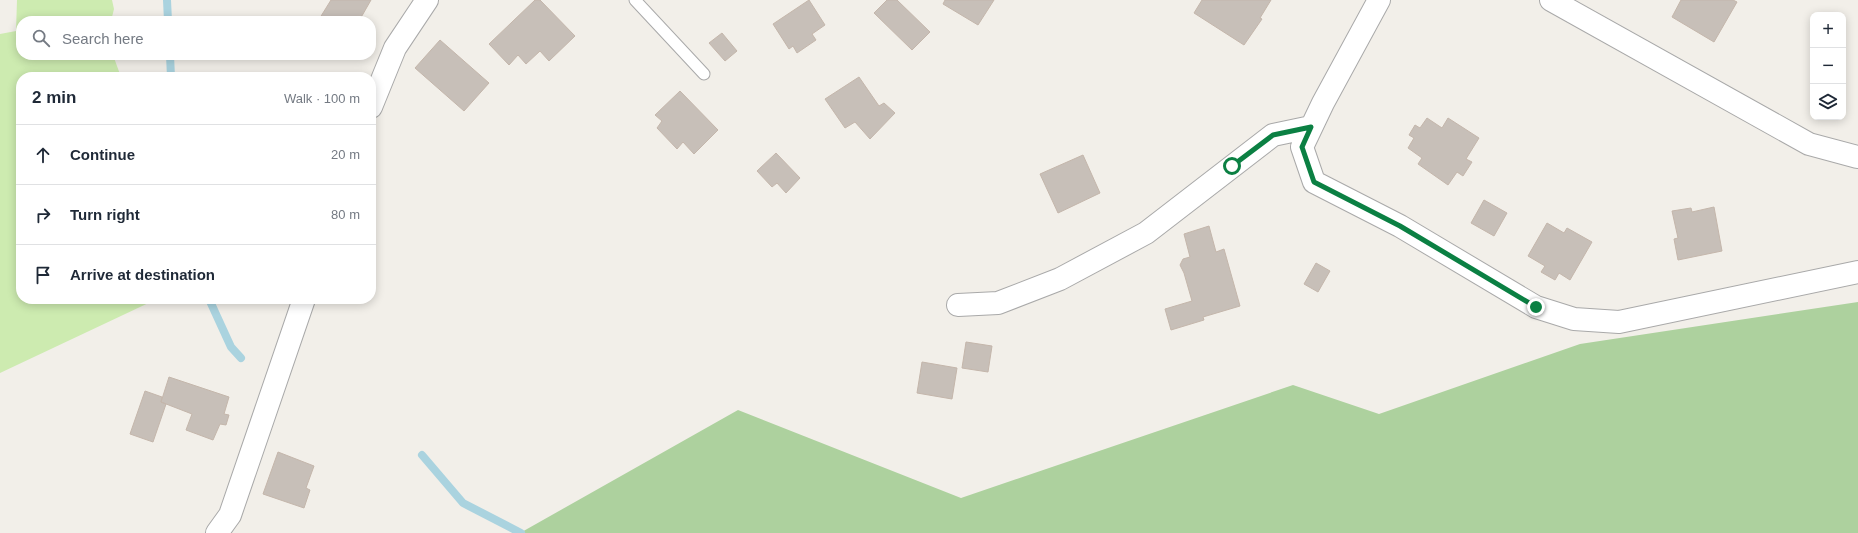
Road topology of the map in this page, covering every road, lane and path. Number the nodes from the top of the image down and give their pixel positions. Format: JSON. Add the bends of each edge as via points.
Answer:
{"nodes":[{"id":1,"x":635,"y":0,"type":"edge"},
{"id":2,"x":1379,"y":0,"type":"edge"},
{"id":3,"x":1551,"y":0,"type":"edge"},
{"id":4,"x":420,"y":2,"type":"edge"},
{"id":5,"x":704,"y":74,"type":"dead end"},
{"id":6,"x":376,"y":95,"type":"edge"},
{"id":7,"x":1311,"y":127,"type":"junction"},
{"id":8,"x":1858,"y":158,"type":"edge"},
{"id":9,"x":1858,"y":272,"type":"edge"},
{"id":10,"x":302,"y":304,"type":"edge"},
{"id":11,"x":958,"y":305,"type":"dead end"},
{"id":12,"x":217,"y":533,"type":"edge"}],
"edges":[{"from":1,"to":5,"type":"lane"},
{"from":2,"to":7,"type":"street"},
{"from":3,"to":8,"type":"street","via":[[1809,144]]},
{"from":4,"to":6,"type":"street","via":[[395,48]]},
{"from":7,"to":9,"type":"street","via":[[1302,147],[1314,182],[1400,226],[1536,307],[1574,319],[1619,322]]},
{"from":7,"to":11,"type":"street","via":[[1273,135],[1146,233],[1060,279],[998,303]]},
{"from":10,"to":12,"type":"street","via":[[230,515]]}]}
